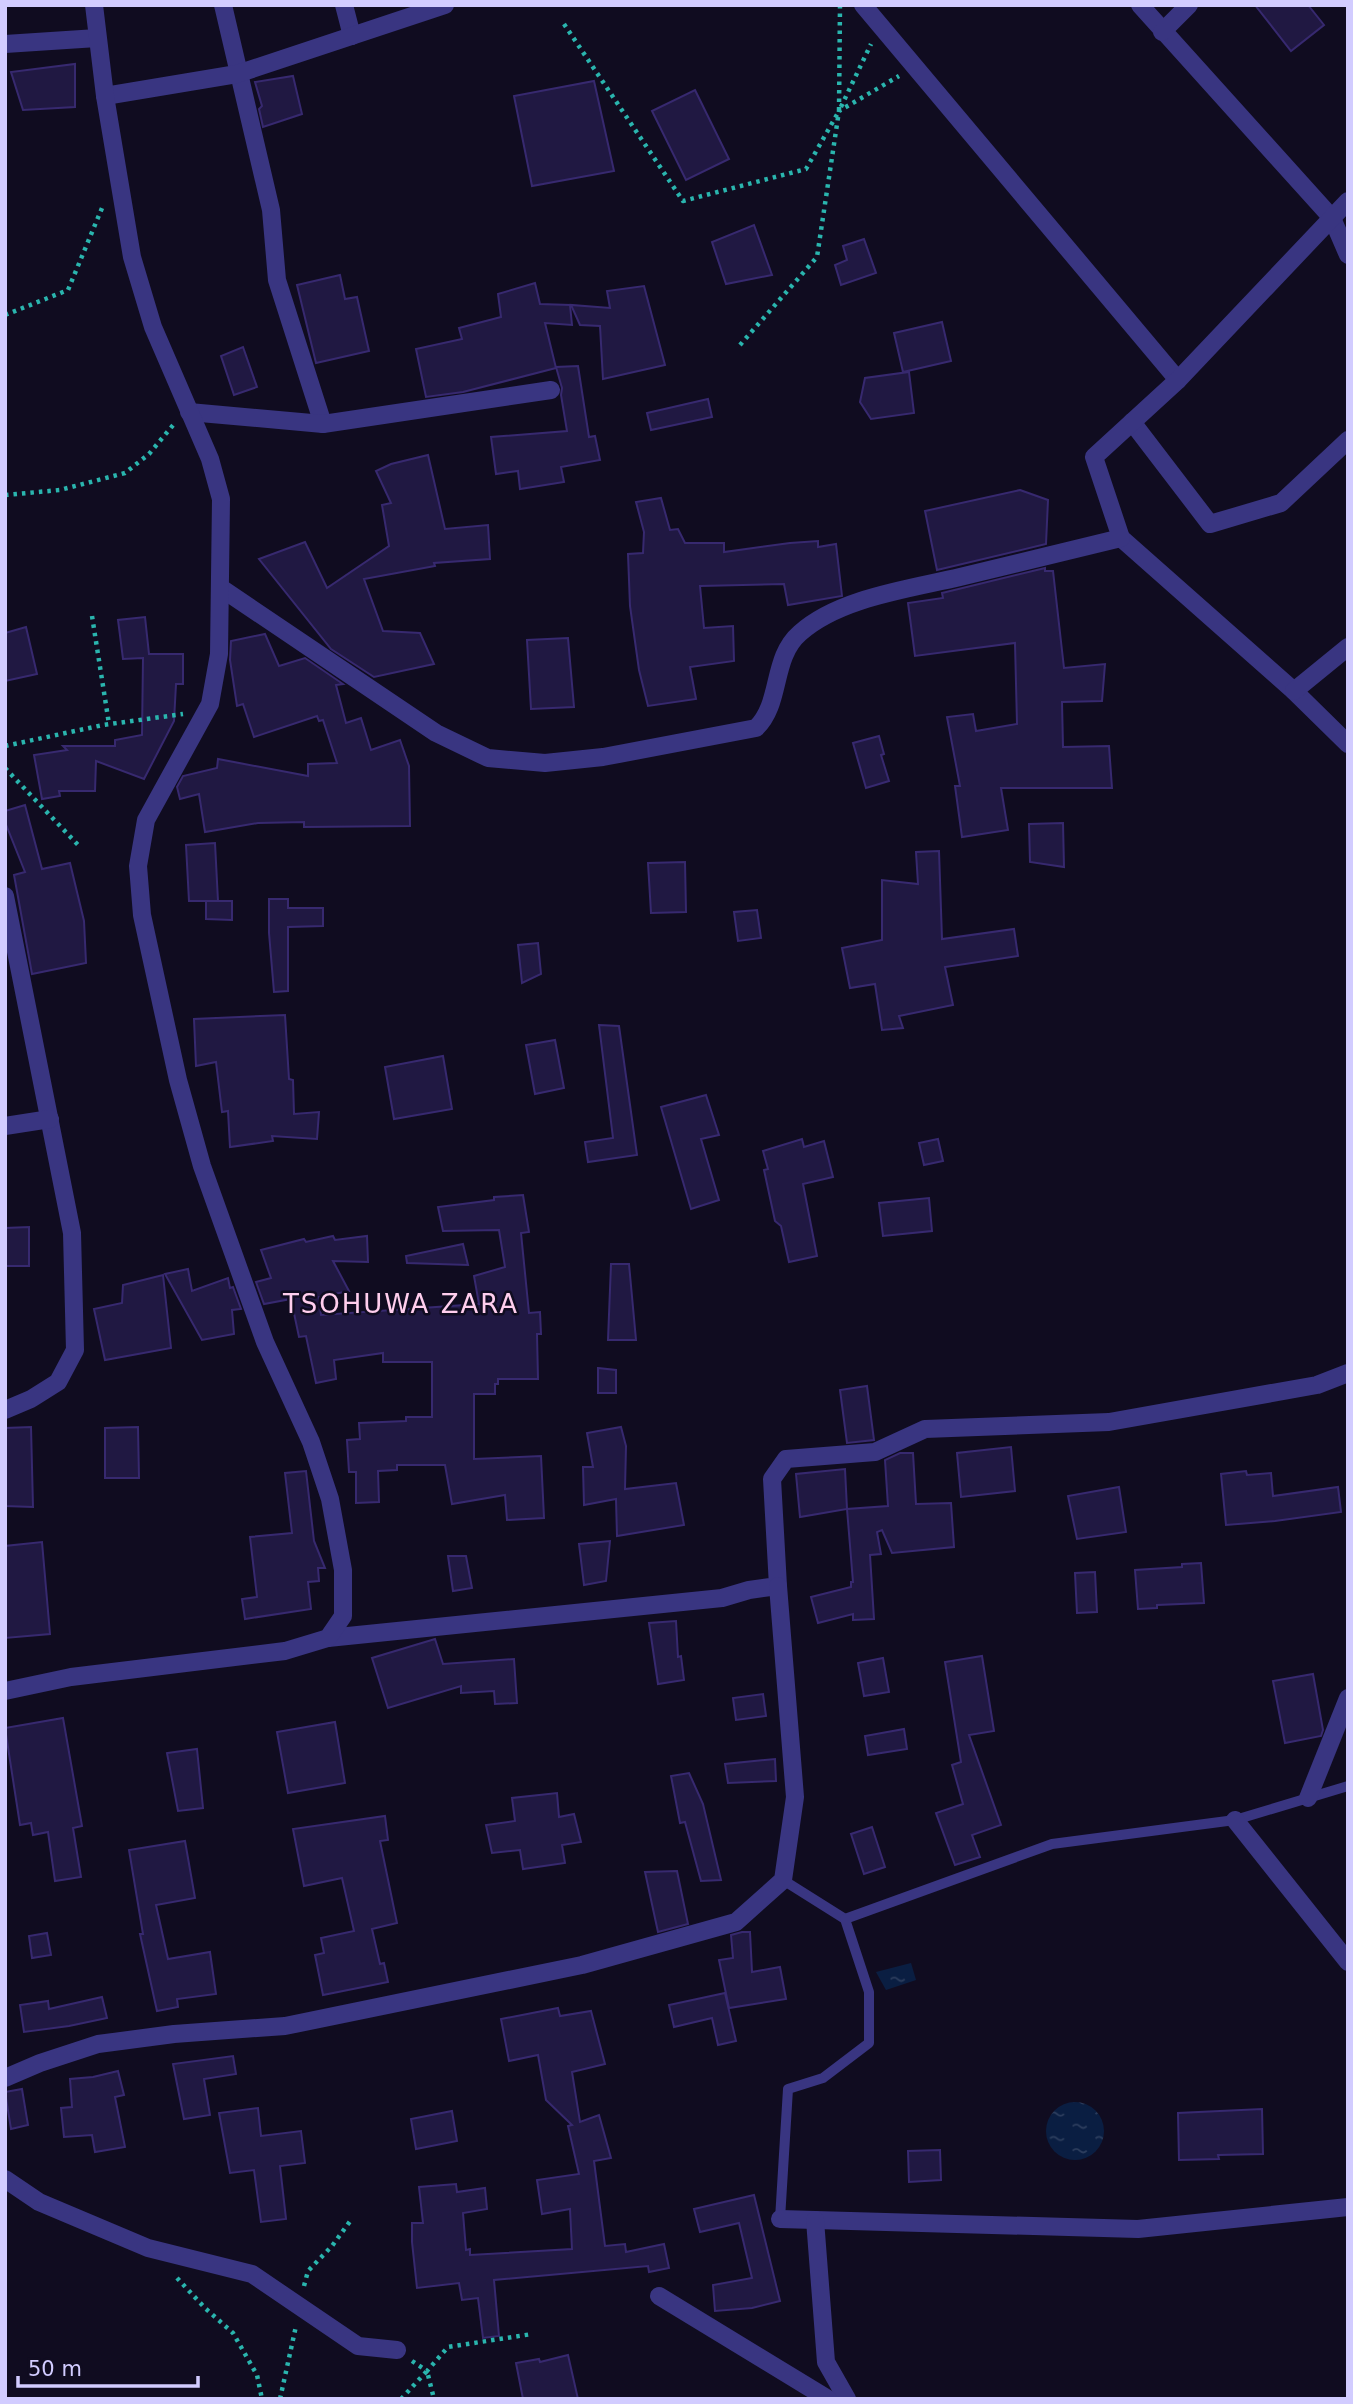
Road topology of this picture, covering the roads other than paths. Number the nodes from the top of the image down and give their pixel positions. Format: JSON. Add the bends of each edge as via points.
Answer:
{"nodes":[{"id":1,"x":94,"y":5,"type":"edge"},
{"id":2,"x":223,"y":5,"type":"edge"},
{"id":3,"x":344,"y":5,"type":"edge"},
{"id":4,"x":445,"y":5,"type":"edge"},
{"id":5,"x":863,"y":5,"type":"edge"},
{"id":6,"x":1140,"y":5,"type":"edge"},
{"id":7,"x":1189,"y":5,"type":"edge"},
{"id":8,"x":1162,"y":32,"type":"junction"},
{"id":9,"x":352,"y":36,"type":"junction"},
{"id":10,"x":97,"y":38,"type":"junction"},
{"id":11,"x":6,"y":42,"type":"edge"},
{"id":12,"x":237,"y":74,"type":"junction"},
{"id":13,"x":105,"y":96,"type":"junction"},
{"id":14,"x":1348,"y":201,"type":"edge"},
{"id":15,"x":1332,"y":218,"type":"junction"},
{"id":16,"x":1348,"y":255,"type":"edge"},
{"id":17,"x":1178,"y":380,"type":"junction"},
{"id":18,"x":551,"y":390,"type":"dead end"},
{"id":19,"x":189,"y":412,"type":"junction"},
{"id":20,"x":1132,"y":422,"type":"junction"},
{"id":21,"x":323,"y":424,"type":"junction"},
{"id":22,"x":1348,"y":440,"type":"edge"},
{"id":23,"x":1121,"y":538,"type":"junction"},
{"id":24,"x":220,"y":588,"type":"junction"},
{"id":25,"x":1348,"y":647,"type":"edge"},
{"id":26,"x":1294,"y":691,"type":"junction"},
{"id":27,"x":1348,"y":744,"type":"edge"},
{"id":28,"x":5,"y":896,"type":"edge"},
{"id":29,"x":50,"y":1119,"type":"junction"},
{"id":30,"x":5,"y":1126,"type":"edge"},
{"id":31,"x":1348,"y":1373,"type":"edge"},
{"id":32,"x":5,"y":1410,"type":"edge"},
{"id":33,"x":778,"y":1586,"type":"junction"},
{"id":34,"x":328,"y":1638,"type":"junction"},
{"id":35,"x":5,"y":1691,"type":"edge"},
{"id":36,"x":1348,"y":1698,"type":"edge"},
{"id":37,"x":1348,"y":1786,"type":"edge"},
{"id":38,"x":1308,"y":1798,"type":"junction"},
{"id":39,"x":1236,"y":1820,"type":"junction"},
{"id":40,"x":783,"y":1880,"type":"junction"},
{"id":41,"x":845,"y":1919,"type":"junction"},
{"id":42,"x":1348,"y":1962,"type":"edge"},
{"id":43,"x":5,"y":2078,"type":"edge"},
{"id":44,"x":5,"y":2179,"type":"edge"},
{"id":45,"x":1348,"y":2207,"type":"edge"},
{"id":46,"x":780,"y":2219,"type":"joint"},
{"id":47,"x":815,"y":2220,"type":"junction"},
{"id":48,"x":659,"y":2295,"type":"dead end"},
{"id":49,"x":397,"y":2350,"type":"road end"},
{"id":50,"x":828,"y":2399,"type":"edge"},
{"id":51,"x":848,"y":2399,"type":"edge"}],
"edges":[{"from":1,"to":10,"type":"street"},
{"from":2,"to":12,"type":"street"},
{"from":3,"to":9,"type":"street"},
{"from":4,"to":9,"type":"street"},
{"from":5,"to":17,"type":"street"},
{"from":6,"to":8,"type":"street"},
{"from":7,"to":8,"type":"street"},
{"from":8,"to":15,"type":"street"},
{"from":9,"to":12,"type":"street"},
{"from":10,"to":11,"type":"street"},
{"from":10,"to":13,"type":"street"},
{"from":12,"to":13,"type":"street"},
{"from":12,"to":21,"type":"street","via":[[271,210],[277,280]]},
{"from":13,"to":19,"type":"street","via":[[132,257],[153,327]]},
{"from":14,"to":15,"type":"street"},
{"from":15,"to":16,"type":"street"},
{"from":15,"to":17,"type":"street"},
{"from":17,"to":20,"type":"street"},
{"from":18,"to":21,"type":"street"},
{"from":19,"to":21,"type":"street"},
{"from":19,"to":24,"type":"street","via":[[210,459],[220,499]]},
{"from":20,"to":22,"type":"street","via":[[1210,524],[1281,503]]},
{"from":20,"to":23,"type":"street","via":[[1094,457]]},
{"from":23,"to":24,"type":"street","via":[[862,600],[814,622],[785,650],[769,711],[756,728],[603,757],[545,763],[488,758],[436,733]]},
{"from":23,"to":26,"type":"street"},
{"from":24,"to":34,"type":"street","via":[[219,654],[210,704],[146,820],[138,866],[142,915],[202,1166],[265,1342],[312,1442],[330,1499],[343,1570],[343,1616]]},
{"from":25,"to":26,"type":"street"},
{"from":26,"to":27,"type":"street"},
{"from":28,"to":29,"type":"street"},
{"from":29,"to":30,"type":"street"},
{"from":29,"to":32,"type":"street","via":[[72,1233],[75,1350],[58,1382]]},
{"from":31,"to":33,"type":"street","via":[[1317,1385],[1109,1422],[925,1429],[875,1452],[786,1460],[772,1479]]},
{"from":33,"to":34,"type":"street","via":[[722,1598]]},
{"from":33,"to":40,"type":"street","via":[[794,1797]]},
{"from":34,"to":35,"type":"street","via":[[272,1654],[71,1677]]},
{"from":36,"to":38,"type":"street"},
{"from":37,"to":38,"type":"lane"},
{"from":38,"to":39,"type":"lane"},
{"from":39,"to":41,"type":"lane","via":[[1052,1844]]},
{"from":39,"to":42,"type":"street"},
{"from":40,"to":41,"type":"lane"},
{"from":40,"to":43,"type":"street","via":[[736,1922],[582,1965],[285,2026],[98,2044]]},
{"from":41,"to":46,"type":"lane","via":[[869,1992],[869,2043],[823,2078],[788,2089]]},
{"from":44,"to":49,"type":"street","via":[[39,2202],[151,2248],[253,2274],[358,2346]]},
{"from":45,"to":47,"type":"street","via":[[1138,2229]]},
{"from":46,"to":47,"type":"street"},
{"from":47,"to":51,"type":"street","via":[[826,2362]]},
{"from":48,"to":50,"type":"street"}]}
